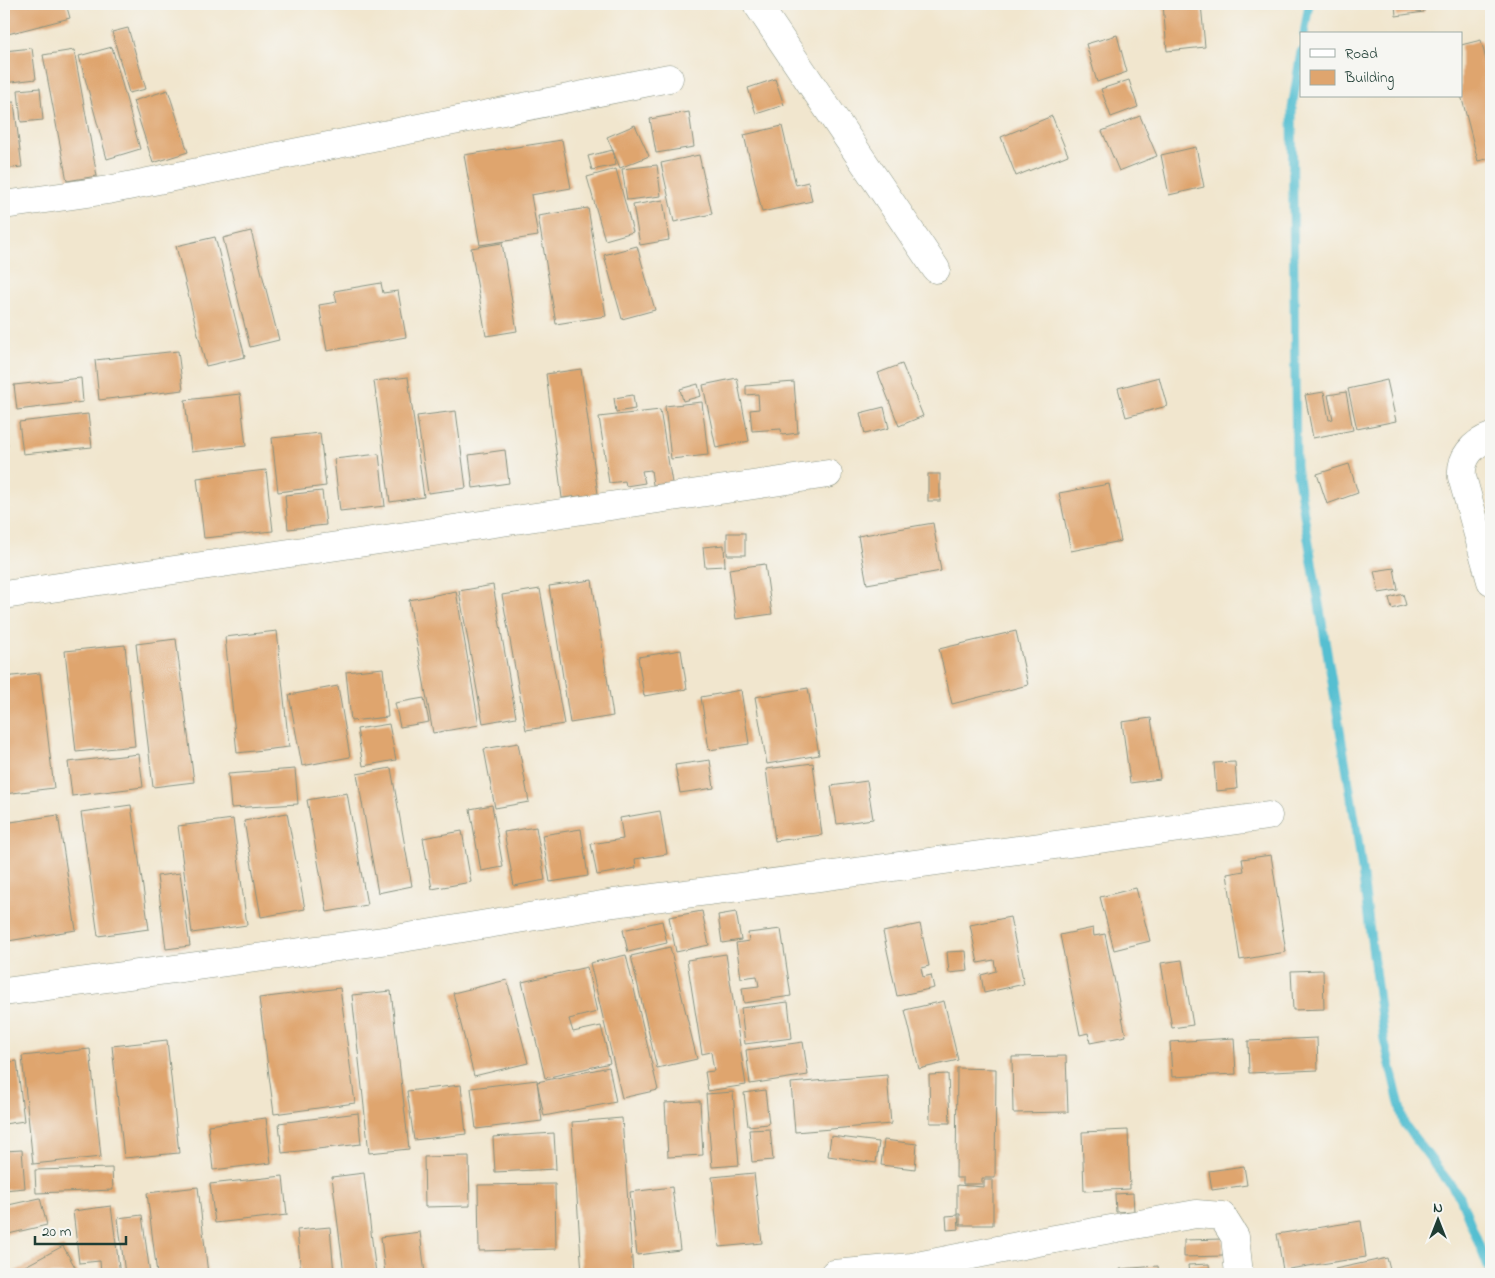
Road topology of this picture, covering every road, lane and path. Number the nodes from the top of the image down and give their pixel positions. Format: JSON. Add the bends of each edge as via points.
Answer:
{"nodes":[{"id":1,"x":757,"y":4,"type":"edge"},
{"id":2,"x":669,"y":78,"type":"dead end"},
{"id":3,"x":4,"y":205,"type":"edge"},
{"id":4,"x":936,"y":269,"type":"dead end"},
{"id":5,"x":1491,"y":437,"type":"edge"},
{"id":6,"x":828,"y":474,"type":"dead end"},
{"id":7,"x":1491,"y":581,"type":"edge"},
{"id":8,"x":4,"y":595,"type":"edge"},
{"id":9,"x":1268,"y":816,"type":"dead end"},
{"id":10,"x":4,"y":992,"type":"edge"},
{"id":11,"x":912,"y":1271,"type":"edge"},
{"id":12,"x":834,"y":1274,"type":"edge"},
{"id":13,"x":1239,"y":1274,"type":"edge"}],
"edges":[{"from":1,"to":4,"type":"street"},
{"from":2,"to":3,"type":"street","via":[[108,190]]},
{"from":5,"to":7,"type":"street","via":[[1474,446],[1461,466]]},
{"from":6,"to":8,"type":"street"},
{"from":9,"to":10,"type":"street","via":[[614,903],[390,940]]},
{"from":11,"to":12,"type":"street"},
{"from":11,"to":13,"type":"street","via":[[1038,1242],[1196,1214],[1222,1216],[1235,1236]]}]}
